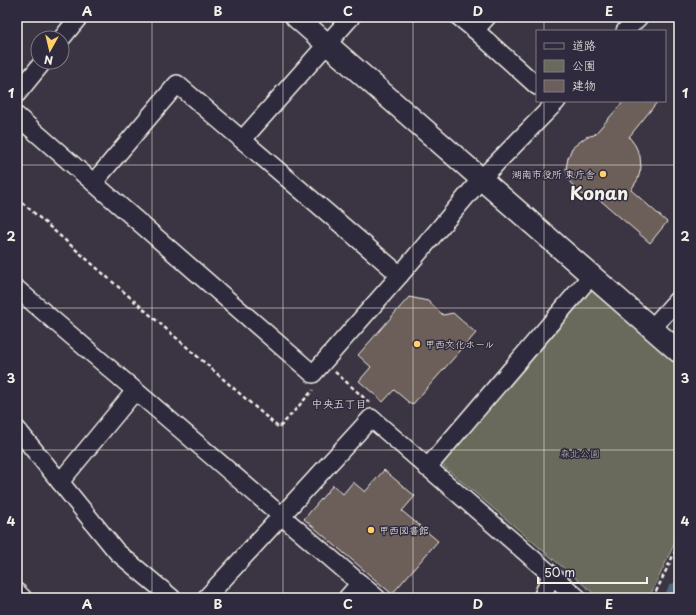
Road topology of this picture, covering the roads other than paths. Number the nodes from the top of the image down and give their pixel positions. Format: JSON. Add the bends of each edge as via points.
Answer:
{"nodes":[{"id":1,"x":79,"y":17,"type":"edge"},
{"id":2,"x":296,"y":17,"type":"edge"},
{"id":3,"x":351,"y":17,"type":"edge"},
{"id":4,"x":459,"y":17,"type":"edge"},
{"id":5,"x":486,"y":17,"type":"edge"},
{"id":6,"x":639,"y":17,"type":"edge"},
{"id":7,"x":68,"y":30,"type":"edge"},
{"id":8,"x":475,"y":30,"type":"junction"},
{"id":9,"x":626,"y":30,"type":"edge"},
{"id":10,"x":328,"y":44,"type":"junction"},
{"id":11,"x":36,"y":70,"type":"edge"},
{"id":12,"x":536,"y":85,"type":"edge"},
{"id":13,"x":17,"y":94,"type":"edge"},
{"id":14,"x":556,"y":102,"type":"edge"},
{"id":15,"x":17,"y":116,"type":"edge"},
{"id":16,"x":242,"y":140,"type":"junction"},
{"id":17,"x":481,"y":179,"type":"junction"},
{"id":18,"x":94,"y":182,"type":"junction"},
{"id":19,"x":400,"y":274,"type":"junction"},
{"id":20,"x":591,"y":276,"type":"junction"},
{"id":21,"x":17,"y":289,"type":"edge"},
{"id":22,"x":679,"y":298,"type":"edge"},
{"id":23,"x":652,"y":328,"type":"junction"},
{"id":24,"x":679,"y":352,"type":"edge"},
{"id":25,"x":135,"y":390,"type":"junction"},
{"id":26,"x":17,"y":429,"type":"edge"},
{"id":27,"x":427,"y":468,"type":"junction"},
{"id":28,"x":60,"y":482,"type":"junction"},
{"id":29,"x":281,"y":516,"type":"junction"},
{"id":30,"x":551,"y":575,"type":"junction"},
{"id":31,"x":360,"y":583,"type":"junction"},
{"id":32,"x":17,"y":592,"type":"edge"},
{"id":33,"x":23,"y":598,"type":"edge"},
{"id":34,"x":172,"y":598,"type":"edge"},
{"id":35,"x":206,"y":598,"type":"edge"},
{"id":36,"x":347,"y":598,"type":"edge"},
{"id":37,"x":377,"y":598,"type":"edge"},
{"id":38,"x":542,"y":598,"type":"edge"},
{"id":39,"x":578,"y":598,"type":"edge"}],
"edges":[{"from":1,"to":7,"type":"street"},
{"from":2,"to":10,"type":"street"},
{"from":3,"to":10,"type":"street"},
{"from":4,"to":8,"type":"street"},
{"from":5,"to":8,"type":"street"},
{"from":6,"to":9,"type":"street"},
{"from":8,"to":12,"type":"street"},
{"from":10,"to":16,"type":"street"},
{"from":10,"to":17,"type":"street"},
{"from":11,"to":13,"type":"street"},
{"from":14,"to":17,"type":"street"},
{"from":15,"to":18,"type":"street"},
{"from":16,"to":18,"type":"street","via":[[177,84]]},
{"from":16,"to":19,"type":"street"},
{"from":17,"to":19,"type":"street"},
{"from":17,"to":20,"type":"street"},
{"from":18,"to":19,"type":"street","via":[[313,374]]},
{"from":20,"to":23,"type":"street"},
{"from":20,"to":27,"type":"street"},
{"from":21,"to":25,"type":"street"},
{"from":22,"to":23,"type":"street"},
{"from":23,"to":24,"type":"street"},
{"from":25,"to":28,"type":"street"},
{"from":25,"to":29,"type":"street"},
{"from":26,"to":28,"type":"street"},
{"from":27,"to":29,"type":"street","via":[[371,418]]},
{"from":27,"to":30,"type":"street"},
{"from":28,"to":34,"type":"street","via":[[117,552]]},
{"from":29,"to":31,"type":"street"},
{"from":29,"to":35,"type":"street"},
{"from":30,"to":38,"type":"street"},
{"from":30,"to":39,"type":"street"},
{"from":31,"to":36,"type":"street"},
{"from":31,"to":37,"type":"street"},
{"from":32,"to":33,"type":"street"}]}
